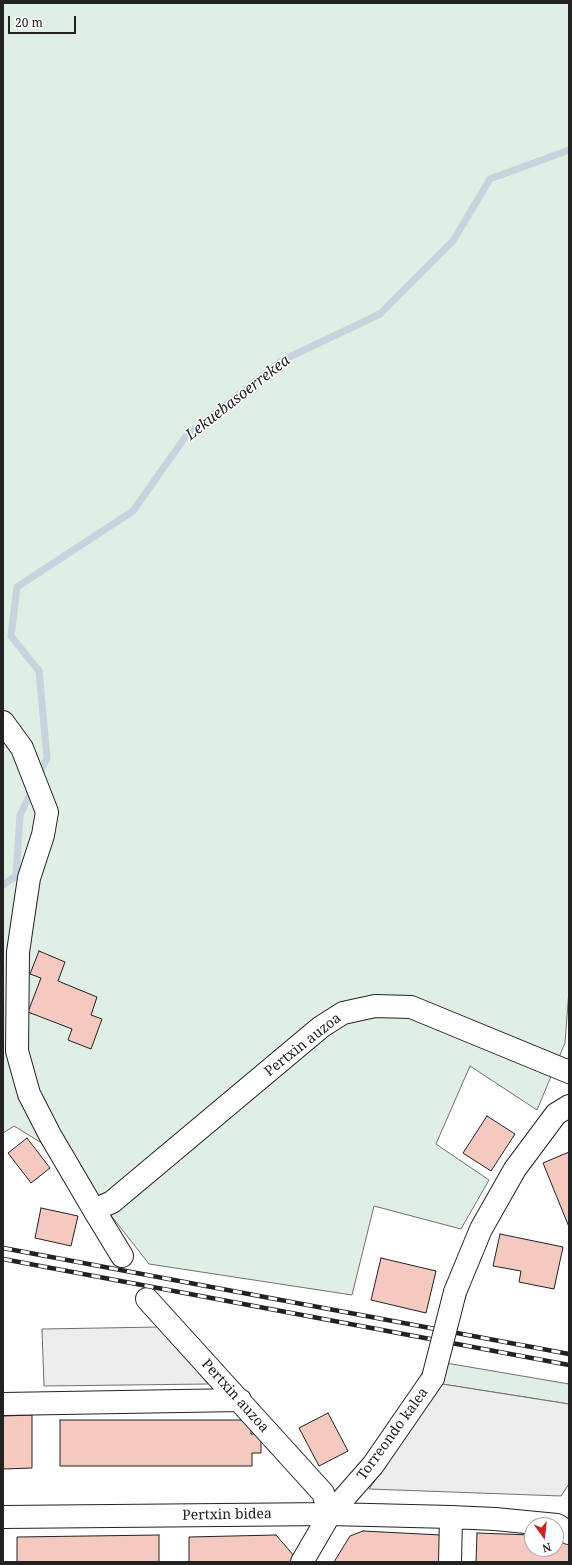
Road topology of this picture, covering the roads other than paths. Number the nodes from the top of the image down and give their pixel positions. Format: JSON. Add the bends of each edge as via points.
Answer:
{"nodes":[{"id":1,"x":3,"y":722,"type":"edge"},
{"id":2,"x":569,"y":1072,"type":"edge"},
{"id":3,"x":569,"y":1106,"type":"edge"},
{"id":4,"x":94,"y":1210,"type":"junction"},
{"id":5,"x":122,"y":1256,"type":"dead end"},
{"id":6,"x":147,"y":1299,"type":"dead end"},
{"id":7,"x":240,"y":1400,"type":"junction"},
{"id":8,"x":3,"y":1404,"type":"edge"},
{"id":9,"x":330,"y":1514,"type":"junction"},
{"id":10,"x":3,"y":1517,"type":"edge"},
{"id":11,"x":451,"y":1517,"type":"junction"},
{"id":12,"x":569,"y":1534,"type":"edge"},
{"id":13,"x":302,"y":1562,"type":"edge"},
{"id":14,"x":450,"y":1562,"type":"edge"}],
"edges":[{"from":1,"to":4,"type":"street","via":[[22,748],[47,812],[43,835],[29,878],[18,952],[17,1051],[29,1094]]},
{"from":2,"to":4,"type":"street","name":"Pertxin auzoa","via":[[411,1007],[375,1006],[343,1013],[321,1027],[112,1202]]},
{"from":3,"to":9,"type":"street","name":"Torreondo kalea","bridge":true,"via":[[556,1114],[516,1169],[481,1229],[455,1292],[433,1378],[373,1465]]},
{"from":4,"to":5,"type":"street"},
{"from":6,"to":7,"type":"street","name":"Pertxin auzoa"},
{"from":7,"to":8,"type":"street"},
{"from":7,"to":9,"type":"street","name":"Pertxin auzoa","via":[[323,1493]]},
{"from":9,"to":10,"type":"street","name":"Pertxin bidea"},
{"from":9,"to":11,"type":"street","name":"Pertxin bidea"},
{"from":9,"to":13,"type":"street","name":"Torreondo kalea"},
{"from":11,"to":12,"type":"street","name":"Pertxin bidea","via":[[557,1524]]},
{"from":11,"to":14,"type":"street"}]}
